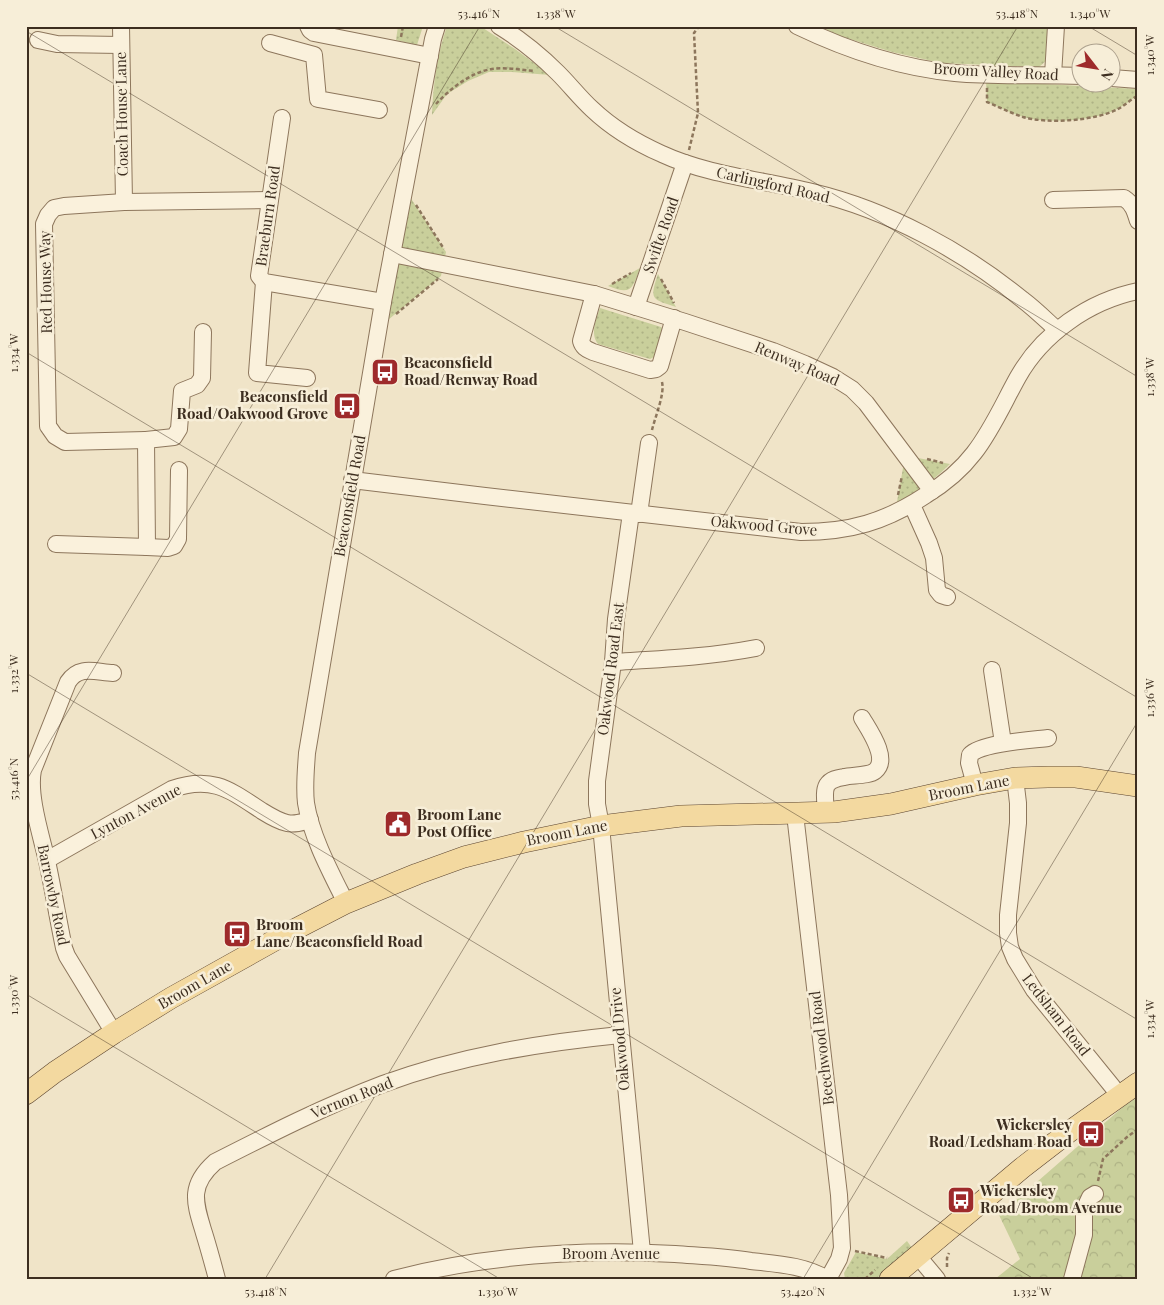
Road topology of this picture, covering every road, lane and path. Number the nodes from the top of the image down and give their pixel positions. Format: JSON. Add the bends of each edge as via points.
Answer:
{"nodes":[{"id":1,"x":121,"y":26,"type":"edge"},
{"id":2,"x":308,"y":26,"type":"edge"},
{"id":3,"x":437,"y":26,"type":"edge"},
{"id":4,"x":499,"y":26,"type":"edge"},
{"id":5,"x":699,"y":26,"type":"edge"},
{"id":6,"x":797,"y":26,"type":"edge"},
{"id":7,"x":1056,"y":26,"type":"edge"},
{"id":8,"x":341,"y":32,"type":"edge"},
{"id":9,"x":38,"y":40,"type":"dead end"},
{"id":10,"x":270,"y":43,"type":"dead end"},
{"id":11,"x":122,"y":45,"type":"junction"},
{"id":12,"x":430,"y":56,"type":"junction"},
{"id":13,"x":559,"y":74,"type":"junction"},
{"id":14,"x":986,"y":75,"type":"junction"},
{"id":15,"x":1053,"y":75,"type":"junction"},
{"id":16,"x":1072,"y":76,"type":"edge"},
{"id":17,"x":1122,"y":79,"type":"edge"},
{"id":18,"x":1138,"y":80,"type":"edge"},
{"id":19,"x":1138,"y":95,"type":"edge"},
{"id":20,"x":379,"y":110,"type":"dead end"},
{"id":21,"x":282,"y":118,"type":"dead end"},
{"id":22,"x":416,"y":124,"type":"junction"},
{"id":23,"x":685,"y":163,"type":"junction"},
{"id":24,"x":269,"y":200,"type":"junction"},
{"id":25,"x":1053,"y":200,"type":"dead end"},
{"id":26,"x":124,"y":202,"type":"junction"},
{"id":27,"x":1138,"y":221,"type":"edge"},
{"id":28,"x":392,"y":254,"type":"junction"},
{"id":29,"x":264,"y":282,"type":"junction"},
{"id":30,"x":1138,"y":291,"type":"edge"},
{"id":31,"x":594,"y":294,"type":"junction"},
{"id":32,"x":383,"y":302,"type":"junction"},
{"id":33,"x":636,"y":307,"type":"junction"},
{"id":34,"x":674,"y":318,"type":"junction"},
{"id":35,"x":1057,"y":330,"type":"junction"},
{"id":36,"x":203,"y":332,"type":"dead end"},
{"id":37,"x":656,"y":369,"type":"junction"},
{"id":38,"x":307,"y":378,"type":"dead end"},
{"id":39,"x":146,"y":440,"type":"junction"},
{"id":40,"x":649,"y":444,"type":"joint"},
{"id":41,"x":179,"y":470,"type":"dead end"},
{"id":42,"x":352,"y":480,"type":"junction"},
{"id":43,"x":932,"y":492,"type":"junction"},
{"id":44,"x":912,"y":505,"type":"junction"},
{"id":45,"x":635,"y":513,"type":"junction"},
{"id":46,"x":56,"y":544,"type":"dead end"},
{"id":47,"x":147,"y":547,"type":"junction"},
{"id":48,"x":947,"y":597,"type":"dead end"},
{"id":49,"x":756,"y":648,"type":"dead end"},
{"id":50,"x":613,"y":662,"type":"junction"},
{"id":51,"x":992,"y":670,"type":"dead end"},
{"id":52,"x":113,"y":672,"type":"dead end"},
{"id":53,"x":862,"y":718,"type":"dead end"},
{"id":54,"x":1048,"y":738,"type":"dead end"},
{"id":55,"x":1003,"y":744,"type":"junction"},
{"id":56,"x":1015,"y":778,"type":"junction"},
{"id":57,"x":975,"y":785,"type":"junction"},
{"id":58,"x":1138,"y":786,"type":"edge"},
{"id":59,"x":826,"y":812,"type":"junction"},
{"id":60,"x":795,"y":814,"type":"junction"},
{"id":61,"x":310,"y":820,"type":"junction"},
{"id":62,"x":600,"y":826,"type":"junction"},
{"id":63,"x":47,"y":860,"type":"junction"},
{"id":64,"x":346,"y":903,"type":"junction"},
{"id":65,"x":114,"y":1033,"type":"junction"},
{"id":66,"x":620,"y":1035,"type":"junction"},
{"id":67,"x":1138,"y":1083,"type":"edge"},
{"id":68,"x":26,"y":1094,"type":"edge"},
{"id":69,"x":1120,"y":1096,"type":"junction"},
{"id":70,"x":1138,"y":1129,"type":"edge"},
{"id":71,"x":1095,"y":1194,"type":"joint"},
{"id":72,"x":842,"y":1248,"type":"junction"},
{"id":73,"x":642,"y":1252,"type":"junction"},
{"id":74,"x":917,"y":1255,"type":"junction"},
{"id":75,"x":889,"y":1269,"type":"edge"},
{"id":76,"x":217,"y":1279,"type":"edge"},
{"id":77,"x":394,"y":1279,"type":"edge"},
{"id":78,"x":828,"y":1279,"type":"edge"},
{"id":79,"x":937,"y":1279,"type":"edge"},
{"id":80,"x":1072,"y":1279,"type":"edge"}],
"edges":[{"from":1,"to":11,"type":"street","name":"Coach House Lane"},
{"from":2,"to":8,"type":"street","via":[[314,33]]},
{"from":3,"to":12,"type":"street","name":"Beaconsfield Road"},
{"from":4,"to":13,"type":"street","name":"Carlingford Road"},
{"from":5,"to":23,"type":"path","via":[[694,33],[698,113]]},
{"from":6,"to":14,"type":"street","name":"Broom Valley Road","via":[[846,47],[926,70]]},
{"from":7,"to":15,"type":"street"},
{"from":8,"to":12,"type":"street"},
{"from":9,"to":11,"type":"street","via":[[57,44]]},
{"from":10,"to":20,"type":"street","via":[[314,55],[318,99]]},
{"from":11,"to":26,"type":"street","name":"Coach House Lane"},
{"from":12,"to":22,"type":"street","name":"Beaconsfield Road"},
{"from":13,"to":22,"type":"path","via":[[490,69],[454,87]]},
{"from":13,"to":23,"type":"street","name":"Carlingford Road","via":[[610,123],[646,146]]},
{"from":14,"to":15,"type":"street","name":"Broom Valley Road"},
{"from":14,"to":19,"type":"path","via":[[987,102],[1024,117],[1075,120],[1097,116],[1118,109]]},
{"from":15,"to":16,"type":"street","name":"Broom Valley Road"},
{"from":17,"to":18,"type":"street"},
{"from":21,"to":24,"type":"street","name":"Braeburn Road"},
{"from":22,"to":28,"type":"street","name":"Beaconsfield Road"},
{"from":23,"to":33,"type":"street","name":"Swifte Road"},
{"from":23,"to":35,"type":"street","name":"Carlingford Road","via":[[814,192],[900,223],[942,244],[986,272]]},
{"from":24,"to":26,"type":"street","name":"Red House Way"},
{"from":24,"to":29,"type":"street","name":"Braeburn Road","via":[[260,276]]},
{"from":25,"to":27,"type":"street","via":[[1124,198],[1135,211]]},
{"from":26,"to":39,"type":"street","name":"Red House Way","via":[[54,208],[44,224],[48,426],[54,436],[65,442]]},
{"from":28,"to":31,"type":"street","name":"Renway Road"},
{"from":28,"to":32,"type":"street","name":"Beaconsfield Road"},
{"from":29,"to":32,"type":"street","name":"Braeburn Road"},
{"from":29,"to":38,"type":"street","via":[[258,373]]},
{"from":30,"to":35,"type":"street","name":"Oakwood Grove","via":[[1084,312]]},
{"from":31,"to":33,"type":"street","name":"Renway Road"},
{"from":31,"to":37,"type":"street","via":[[582,346],[601,355]]},
{"from":32,"to":42,"type":"street","name":"Beaconsfield Road"},
{"from":33,"to":34,"type":"street","name":"Renway Road"},
{"from":34,"to":37,"type":"street","via":[[660,366]]},
{"from":34,"to":43,"type":"street","name":"Renway Road","via":[[773,351],[833,377],[852,389]]},
{"from":35,"to":43,"type":"street","name":"Oakwood Grove","via":[[1019,375],[975,452]]},
{"from":36,"to":39,"type":"street","via":[[202,378],[197,385],[182,391],[179,429],[174,437]]},
{"from":37,"to":40,"type":"path","via":[[663,386]]},
{"from":39,"to":47,"type":"street"},
{"from":40,"to":45,"type":"street","name":"Oakwood Road East"},
{"from":41,"to":47,"type":"street","via":[[178,539],[174,546],[168,548]]},
{"from":42,"to":45,"type":"street","name":"Oakwood Grove"},
{"from":42,"to":61,"type":"street","name":"Beaconsfield Road","via":[[307,753],[306,802]]},
{"from":43,"to":44,"type":"street","name":"Oakwood Grove"},
{"from":44,"to":45,"type":"street","name":"Oakwood Grove","via":[[880,520],[821,532]]},
{"from":44,"to":48,"type":"street","via":[[930,544],[937,590]]},
{"from":45,"to":50,"type":"street","name":"Oakwood Road East","via":[[616,619]]},
{"from":46,"to":47,"type":"street"},
{"from":49,"to":50,"type":"street","via":[[732,653]]},
{"from":50,"to":62,"type":"street","name":"Oakwood Road East","via":[[597,781]]},
{"from":51,"to":55,"type":"street"},
{"from":52,"to":63,"type":"street","name":"Barrowby Road","via":[[78,671],[72,676],[32,770],[31,786]]},
{"from":53,"to":59,"type":"street","via":[[879,751],[879,766],[875,772],[836,778],[828,784]]},
{"from":54,"to":55,"type":"street"},
{"from":55,"to":57,"type":"street","via":[[973,751],[970,755]]},
{"from":56,"to":57,"type":"main road","name":"Broom Lane"},
{"from":56,"to":58,"type":"main road","name":"Broom Lane","via":[[1076,778]]},
{"from":56,"to":69,"type":"street","name":"Ledsham Road","via":[[1018,823],[1008,915],[1010,947],[1034,990]]},
{"from":57,"to":59,"type":"main road","name":"Broom Lane","via":[[891,804]]},
{"from":59,"to":60,"type":"main road","name":"Broom Lane"},
{"from":60,"to":62,"type":"main road","name":"Broom Lane","via":[[682,816]]},
{"from":60,"to":72,"type":"street","name":"Beechwood Road","via":[[839,1195]]},
{"from":61,"to":63,"type":"street","name":"Lynton Avenue","via":[[287,823],[222,787],[190,784],[172,789]]},
{"from":61,"to":64,"type":"street","name":"Beaconsfield Road"},
{"from":62,"to":64,"type":"main road","name":"Broom Lane","via":[[464,857]]},
{"from":62,"to":66,"type":"street","name":"Oakwood Drive"},
{"from":63,"to":65,"type":"street","name":"Barrowby Road","via":[[66,956]]},
{"from":64,"to":65,"type":"main road","name":"Broom Lane","via":[[251,952]]},
{"from":65,"to":68,"type":"main road","name":"Broom Lane"},
{"from":66,"to":73,"type":"street","name":"Oakwood Drive"},
{"from":66,"to":76,"type":"street","name":"Vernon Road","via":[[534,1045],[426,1070],[341,1101],[215,1162],[199,1182],[196,1207]]},
{"from":67,"to":69,"type":"main road"},
{"from":69,"to":74,"type":"main road","via":[[1022,1168]]},
{"from":70,"to":71,"type":"path","via":[[1103,1159]]},
{"from":71,"to":80,"type":"street","via":[[1084,1210],[1084,1235]]},
{"from":72,"to":75,"type":"path"},
{"from":72,"to":78,"type":"street","name":"Beechwood Road"},
{"from":73,"to":77,"type":"street","name":"Broom Avenue","via":[[522,1256],[462,1264]]},
{"from":73,"to":78,"type":"street","name":"Broom Avenue","via":[[727,1257],[790,1266],[807,1269]]},
{"from":74,"to":75,"type":"main road"},
{"from":74,"to":79,"type":"street"}]}
